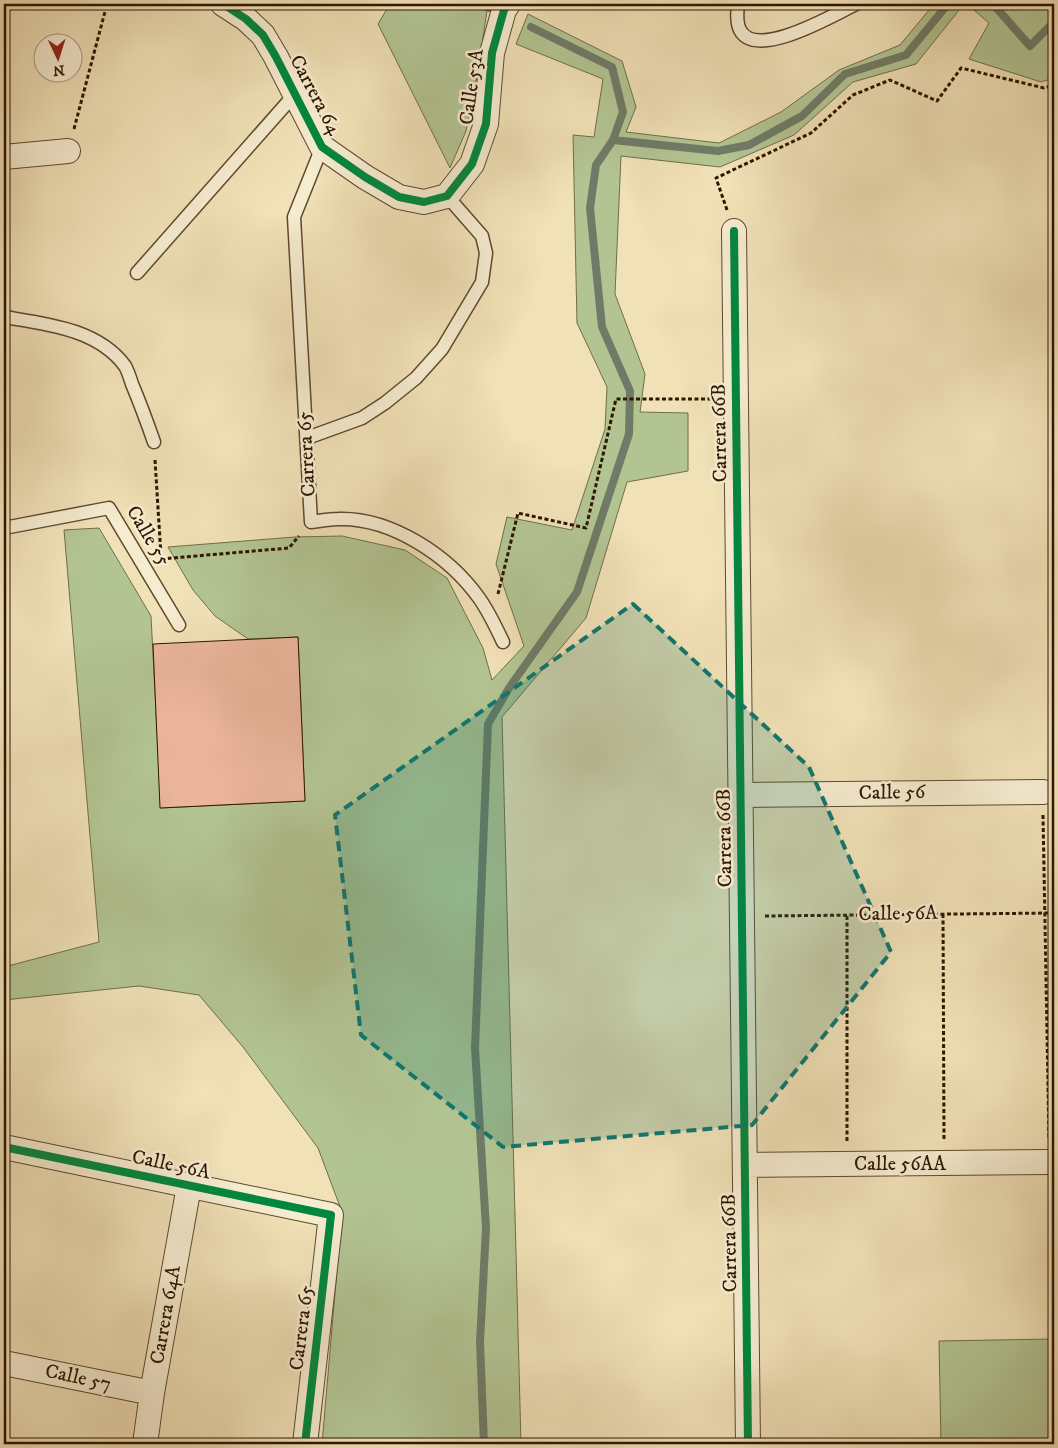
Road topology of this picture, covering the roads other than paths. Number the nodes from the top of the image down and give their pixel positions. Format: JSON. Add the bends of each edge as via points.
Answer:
{"nodes":[{"id":1,"x":223,"y":4,"type":"edge"},
{"id":2,"x":508,"y":4,"type":"edge"},
{"id":3,"x":738,"y":4,"type":"edge"},
{"id":4,"x":856,"y":4,"type":"edge"},
{"id":5,"x":295,"y":94,"type":"junction"},
{"id":6,"x":322,"y":147,"type":"junction"},
{"id":7,"x":68,"y":151,"type":"road end"},
{"id":8,"x":4,"y":158,"type":"edge"},
{"id":9,"x":447,"y":196,"type":"junction"},
{"id":10,"x":734,"y":231,"type":"road end"},
{"id":11,"x":137,"y":273,"type":"dead end"},
{"id":12,"x":4,"y":317,"type":"edge"},
{"id":13,"x":306,"y":438,"type":"junction"},
{"id":14,"x":154,"y":442,"type":"road end"},
{"id":15,"x":4,"y":528,"type":"edge"},
{"id":16,"x":179,"y":625,"type":"dead end"},
{"id":17,"x":504,"y":642,"type":"dead end"},
{"id":18,"x":1043,"y":792,"type":"road end"},
{"id":19,"x":741,"y":795,"type":"junction"},
{"id":20,"x":4,"y":1147,"type":"edge"},
{"id":21,"x":1052,"y":1162,"type":"edge"},
{"id":22,"x":745,"y":1165,"type":"junction"},
{"id":23,"x":189,"y":1186,"type":"junction"},
{"id":24,"x":331,"y":1215,"type":"joint"},
{"id":25,"x":4,"y":1363,"type":"edge"},
{"id":26,"x":152,"y":1393,"type":"junction"},
{"id":27,"x":145,"y":1444,"type":"edge"},
{"id":28,"x":304,"y":1444,"type":"edge"},
{"id":29,"x":748,"y":1444,"type":"edge"}],
"edges":[{"from":1,"to":5,"type":"street","name":"Carrera 64","via":[[263,35]]},
{"from":2,"to":9,"type":"street","name":"Calle 53A","via":[[492,53],[486,124],[472,164]]},
{"from":3,"to":4,"type":"lane","via":[[739,30],[754,40],[771,40],[794,34]]},
{"from":5,"to":6,"type":"street","name":"Carrera 64"},
{"from":5,"to":11,"type":"lane"},
{"from":6,"to":9,"type":"street","name":"Carrera 64","via":[[399,197],[424,202]]},
{"from":6,"to":13,"type":"lane","name":"Carrera 65","via":[[294,217]]},
{"from":7,"to":8,"type":"street"},
{"from":9,"to":13,"type":"lane","via":[[482,236],[486,253],[482,282],[442,349],[416,378],[362,418]]},
{"from":10,"to":19,"type":"street","name":"Carrera 66B"},
{"from":12,"to":14,"type":"lane","via":[[53,325],[106,346],[125,367]]},
{"from":13,"to":17,"type":"lane","name":"Carrera 65","via":[[311,522],[339,519],[378,524],[423,546],[456,572],[479,598]]},
{"from":15,"to":16,"type":"lane","name":"Calle 55","via":[[109,508]]},
{"from":18,"to":19,"type":"street","name":"Calle 56"},
{"from":19,"to":22,"type":"street","name":"Carrera 66B"},
{"from":20,"to":23,"type":"street","name":"Calle 56A"},
{"from":21,"to":22,"type":"street","name":"Calle 56AA"},
{"from":22,"to":29,"type":"street","name":"Carrera 66B"},
{"from":23,"to":24,"type":"street","name":"Calle 56A"},
{"from":23,"to":26,"type":"street","name":"Carrera 64A"},
{"from":24,"to":28,"type":"street","name":"Carrera 65"},
{"from":25,"to":26,"type":"street","name":"Calle 57"},
{"from":26,"to":27,"type":"street","name":"Carrera 64A"}]}
